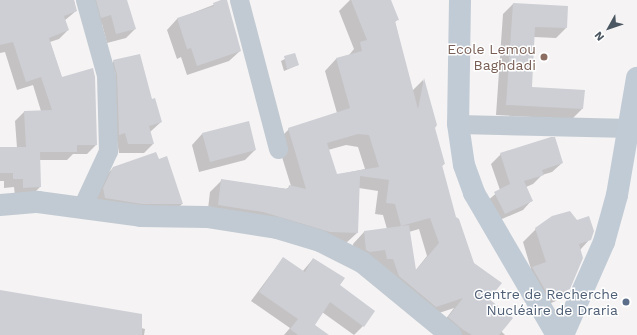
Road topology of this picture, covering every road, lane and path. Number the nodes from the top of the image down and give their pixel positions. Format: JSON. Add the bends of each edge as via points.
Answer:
{"nodes":[{"id":1,"x":85,"y":0,"type":"edge"},
{"id":2,"x":239,"y":0,"type":"edge"},
{"id":3,"x":460,"y":0,"type":"edge"},
{"id":4,"x":637,"y":78,"type":"edge"},
{"id":5,"x":458,"y":124,"type":"junction"},
{"id":6,"x":630,"y":128,"type":"junction"},
{"id":7,"x":278,"y":149,"type":"dead end"},
{"id":8,"x":0,"y":205,"type":"edge"},
{"id":9,"x":82,"y":207,"type":"junction"},
{"id":10,"x":451,"y":335,"type":"edge"},
{"id":11,"x":556,"y":335,"type":"edge"},
{"id":12,"x":563,"y":335,"type":"edge"}],
"edges":[{"from":1,"to":9,"type":"street","via":[[106,76],[108,150]]},
{"from":2,"to":7,"type":"street"},
{"from":3,"to":5,"type":"main road"},
{"from":4,"to":6,"type":"main road"},
{"from":5,"to":6,"type":"street"},
{"from":5,"to":11,"type":"main road","via":[[464,165],[474,193]]},
{"from":6,"to":12,"type":"main road","via":[[617,195],[604,242]]},
{"from":8,"to":9,"type":"street","via":[[38,202]]},
{"from":9,"to":10,"type":"street","via":[[141,216],[215,218],[277,228],[320,241],[362,262]]}]}
